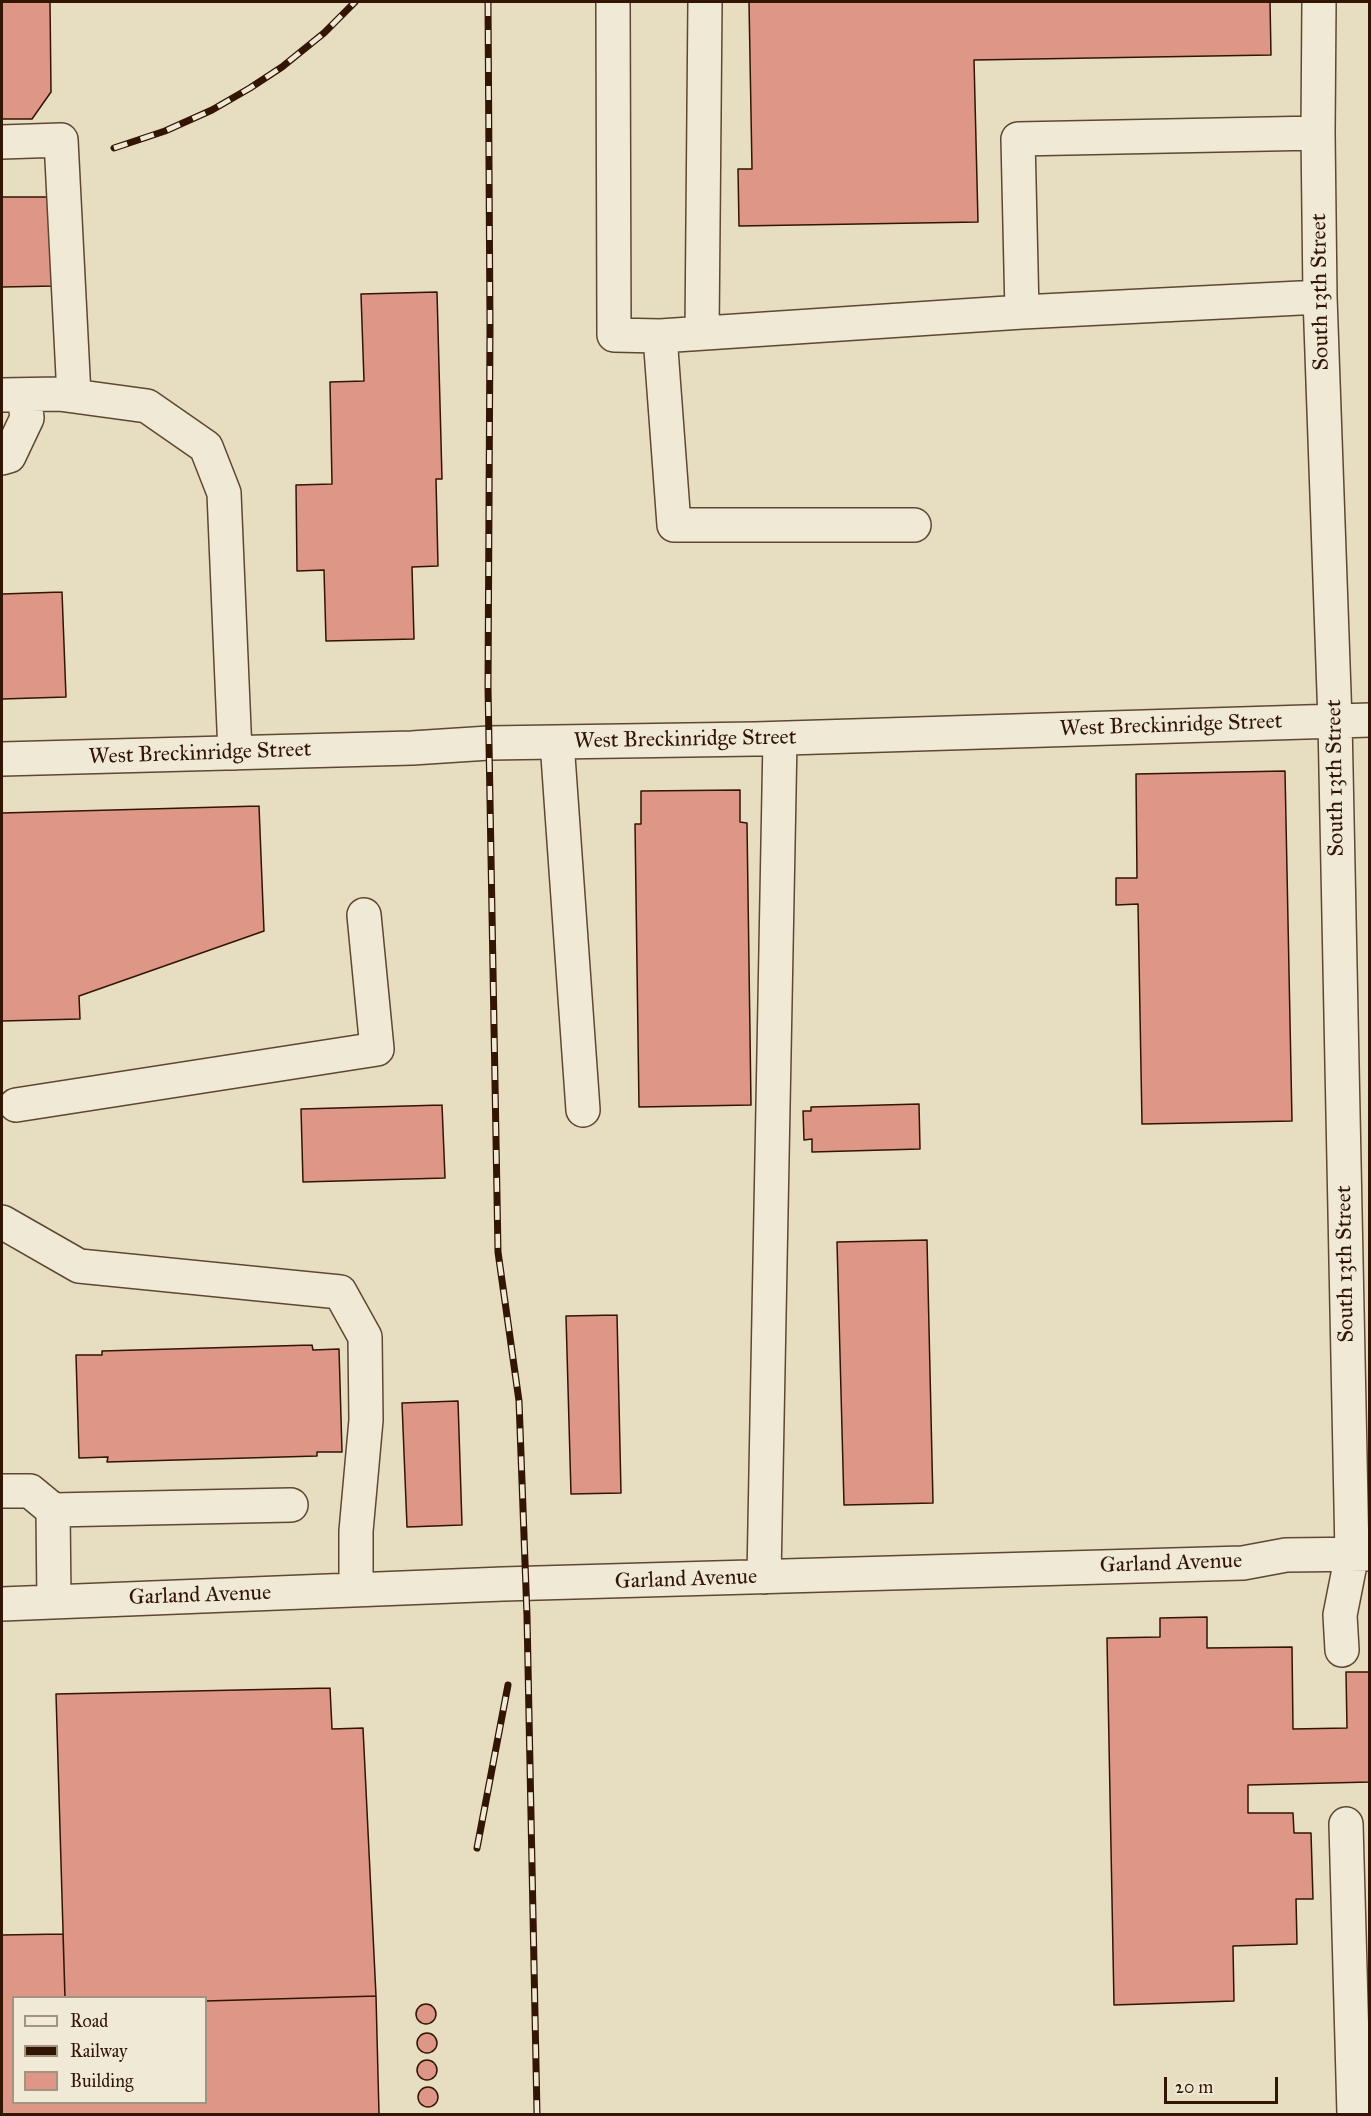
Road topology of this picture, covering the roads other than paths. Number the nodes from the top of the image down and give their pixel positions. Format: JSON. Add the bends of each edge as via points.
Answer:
{"nodes":[{"id":1,"x":613,"y":2,"type":"edge"},
{"id":2,"x":705,"y":2,"type":"edge"},
{"id":3,"x":1319,"y":2,"type":"edge"},
{"id":4,"x":1318,"y":133,"type":"junction"},
{"id":5,"x":2,"y":142,"type":"edge"},
{"id":6,"x":1320,"y":297,"type":"junction"},
{"id":7,"x":1022,"y":312,"type":"junction"},
{"id":8,"x":702,"y":332,"type":"junction"},
{"id":9,"x":660,"y":336,"type":"junction"},
{"id":10,"x":13,"y":395,"type":"edge"},
{"id":11,"x":74,"y":396,"type":"junction"},
{"id":12,"x":2,"y":458,"type":"edge"},
{"id":13,"x":914,"y":525,"type":"dead end"},
{"id":14,"x":1335,"y":720,"type":"junction"},
{"id":15,"x":1370,"y":720,"type":"edge"},
{"id":16,"x":780,"y":739,"type":"junction"},
{"id":17,"x":557,"y":742,"type":"junction"},
{"id":18,"x":235,"y":753,"type":"junction"},
{"id":19,"x":2,"y":759,"type":"edge"},
{"id":20,"x":364,"y":915,"type":"dead end"},
{"id":21,"x":6,"y":1107,"type":"edge"},
{"id":22,"x":583,"y":1110,"type":"dead end"},
{"id":23,"x":2,"y":1221,"type":"edge"},
{"id":24,"x":2,"y":1491,"type":"edge"},
{"id":25,"x":291,"y":1505,"type":"dead end"},
{"id":26,"x":53,"y":1510,"type":"junction"},
{"id":27,"x":1361,"y":1554,"type":"edge"},
{"id":28,"x":764,"y":1577,"type":"junction"},
{"id":29,"x":356,"y":1590,"type":"junction"},
{"id":30,"x":54,"y":1602,"type":"junction"},
{"id":31,"x":2,"y":1604,"type":"edge"},
{"id":32,"x":1342,"y":1650,"type":"dead end"},
{"id":33,"x":1346,"y":1824,"type":"dead end"},
{"id":34,"x":1354,"y":2115,"type":"edge"}],
"edges":[{"from":1,"to":9,"type":"street","via":[[614,335]]},
{"from":2,"to":8,"type":"street"},
{"from":3,"to":4,"type":"street","name":"South 13th Street"},
{"from":4,"to":6,"type":"street","name":"South 13th Street"},
{"from":4,"to":7,"type":"street","via":[[1018,139]]},
{"from":5,"to":11,"type":"street","via":[[61,140]]},
{"from":6,"to":7,"type":"street"},
{"from":6,"to":14,"type":"street","name":"South 13th Street"},
{"from":7,"to":8,"type":"street"},
{"from":8,"to":9,"type":"street"},
{"from":9,"to":13,"type":"street","via":[[674,525]]},
{"from":10,"to":11,"type":"street"},
{"from":10,"to":12,"type":"street","via":[[27,418],[9,456]]},
{"from":11,"to":18,"type":"street","via":[[147,405],[206,447],[224,493]]},
{"from":14,"to":15,"type":"street","name":"West Breckinridge Street"},
{"from":14,"to":16,"type":"street","name":"West Breckinridge Street"},
{"from":14,"to":27,"type":"street","name":"South 13th Street"},
{"from":16,"to":17,"type":"street","name":"West Breckinridge Street"},
{"from":16,"to":28,"type":"street"},
{"from":17,"to":18,"type":"street","name":"West Breckinridge Street"},
{"from":17,"to":22,"type":"street"},
{"from":18,"to":19,"type":"street","name":"West Breckinridge Street"},
{"from":20,"to":21,"type":"street","via":[[377,1049]]},
{"from":23,"to":29,"type":"street","via":[[79,1266],[340,1292],[365,1337],[366,1420],[356,1531]]},
{"from":24,"to":26,"type":"street","via":[[30,1491]]},
{"from":25,"to":26,"type":"street"},
{"from":26,"to":30,"type":"street"},
{"from":27,"to":28,"type":"street","name":"Garland Avenue","via":[[1286,1555],[1243,1563]]},
{"from":27,"to":32,"type":"street","name":"South 13th Street","via":[[1340,1616]]},
{"from":28,"to":29,"type":"street","name":"Garland Avenue"},
{"from":29,"to":30,"type":"street","name":"Garland Avenue"},
{"from":30,"to":31,"type":"street","name":"Garland Avenue"},
{"from":33,"to":34,"type":"street"}]}
